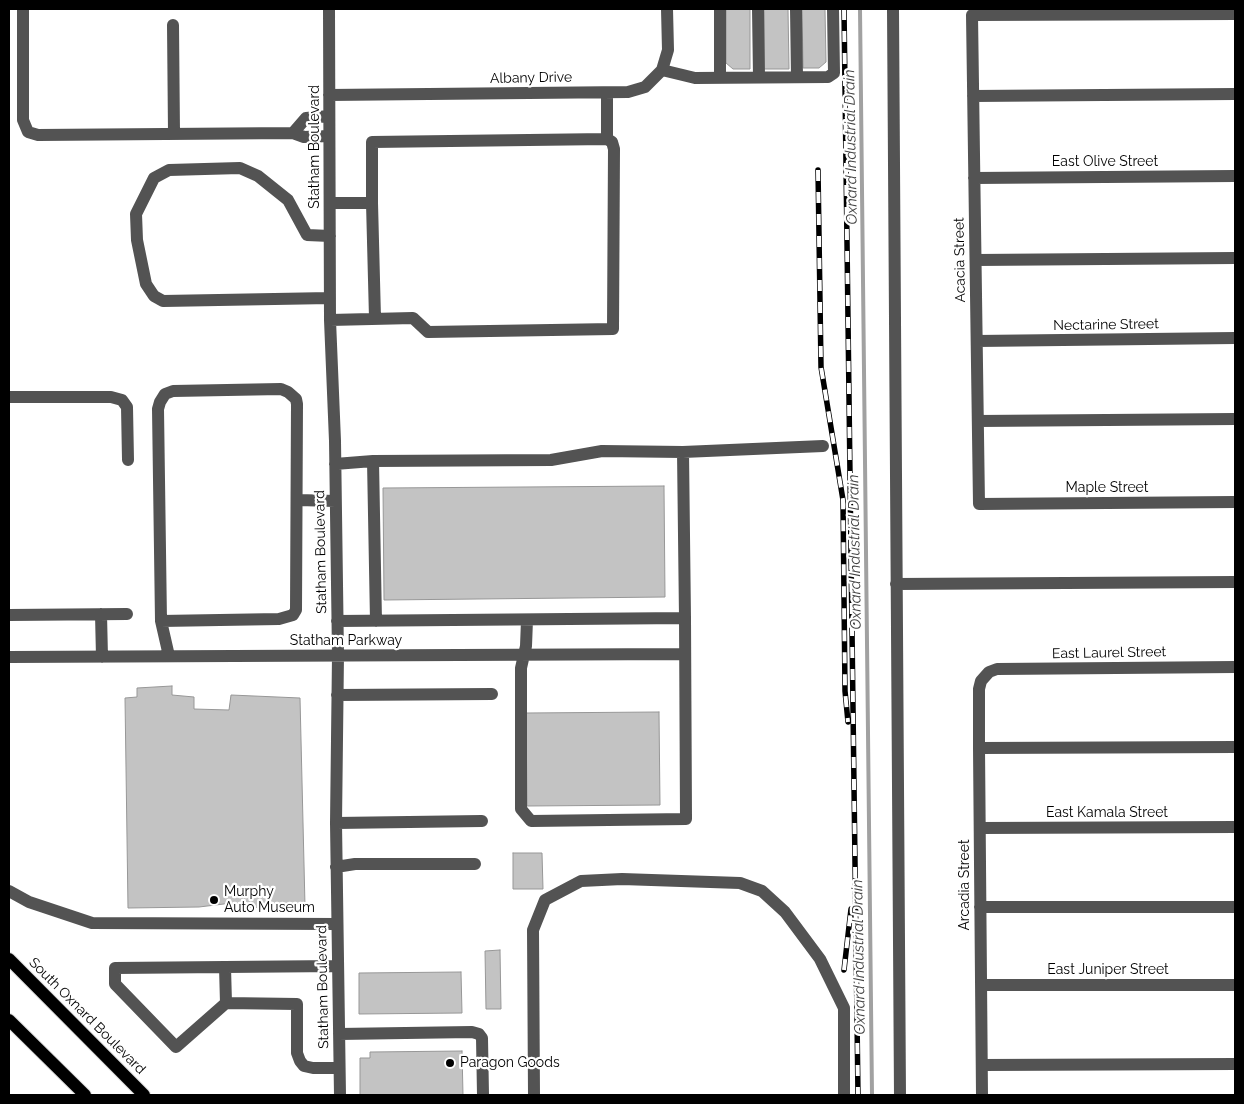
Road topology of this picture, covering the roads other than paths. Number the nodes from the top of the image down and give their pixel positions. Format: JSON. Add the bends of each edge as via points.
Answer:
{"nodes":[{"id":1,"x":23,"y":9,"type":"edge"},
{"id":2,"x":329,"y":9,"type":"edge"},
{"id":3,"x":667,"y":9,"type":"edge"},
{"id":4,"x":720,"y":9,"type":"edge"},
{"id":5,"x":758,"y":9,"type":"edge"},
{"id":6,"x":796,"y":9,"type":"edge"},
{"id":7,"x":833,"y":9,"type":"edge"},
{"id":8,"x":893,"y":9,"type":"edge"},
{"id":9,"x":1235,"y":14,"type":"edge"},
{"id":10,"x":173,"y":25,"type":"dead end"},
{"id":11,"x":662,"y":70,"type":"junction"},
{"id":12,"x":758,"y":77,"type":"junction"},
{"id":13,"x":797,"y":77,"type":"junction"},
{"id":14,"x":720,"y":78,"type":"junction"},
{"id":15,"x":607,"y":92,"type":"junction"},
{"id":16,"x":1235,"y":94,"type":"edge"},
{"id":17,"x":330,"y":96,"type":"junction"},
{"id":18,"x":973,"y":96,"type":"junction"},
{"id":19,"x":329,"y":116,"type":"junction"},
{"id":20,"x":292,"y":133,"type":"junction"},
{"id":21,"x":174,"y":134,"type":"junction"},
{"id":22,"x":329,"y":136,"type":"junction"},
{"id":23,"x":607,"y":139,"type":"junction"},
{"id":24,"x":1235,"y":176,"type":"edge"},
{"id":25,"x":974,"y":178,"type":"junction"},
{"id":26,"x":330,"y":203,"type":"junction"},
{"id":27,"x":372,"y":203,"type":"junction"},
{"id":28,"x":330,"y":236,"type":"junction"},
{"id":29,"x":1235,"y":258,"type":"edge"},
{"id":30,"x":976,"y":260,"type":"junction"},
{"id":31,"x":330,"y":298,"type":"junction"},
{"id":32,"x":375,"y":318,"type":"junction"},
{"id":33,"x":330,"y":320,"type":"junction"},
{"id":34,"x":1235,"y":338,"type":"edge"},
{"id":35,"x":977,"y":341,"type":"junction"},
{"id":36,"x":9,"y":398,"type":"edge"},
{"id":37,"x":1235,"y":419,"type":"edge"},
{"id":38,"x":978,"y":421,"type":"junction"},
{"id":39,"x":823,"y":446,"type":"dead end"},
{"id":40,"x":683,"y":452,"type":"junction"},
{"id":41,"x":128,"y":460,"type":"dead end"},
{"id":42,"x":373,"y":461,"type":"junction"},
{"id":43,"x":335,"y":464,"type":"junction"},
{"id":44,"x":298,"y":500,"type":"junction"},
{"id":45,"x":335,"y":500,"type":"junction"},
{"id":46,"x":1235,"y":502,"type":"edge"},
{"id":47,"x":978,"y":504,"type":"joint"},
{"id":48,"x":1235,"y":582,"type":"edge"},
{"id":49,"x":896,"y":584,"type":"junction"},
{"id":50,"x":101,"y":614,"type":"junction"},
{"id":51,"x":126,"y":614,"type":"dead end"},
{"id":52,"x":9,"y":615,"type":"edge"},
{"id":53,"x":685,"y":618,"type":"junction"},
{"id":54,"x":527,"y":620,"type":"junction"},
{"id":55,"x":161,"y":621,"type":"junction"},
{"id":56,"x":337,"y":621,"type":"junction"},
{"id":57,"x":376,"y":621,"type":"junction"},
{"id":58,"x":684,"y":654,"type":"junction"},
{"id":59,"x":338,"y":655,"type":"junction"},
{"id":60,"x":524,"y":655,"type":"junction"},
{"id":61,"x":169,"y":656,"type":"junction"},
{"id":62,"x":9,"y":657,"type":"edge"},
{"id":63,"x":102,"y":657,"type":"junction"},
{"id":64,"x":1235,"y":667,"type":"edge"},
{"id":65,"x":986,"y":675,"type":"joint"},
{"id":66,"x":492,"y":694,"type":"dead end"},
{"id":67,"x":337,"y":695,"type":"junction"},
{"id":68,"x":1235,"y":747,"type":"edge"},
{"id":69,"x":979,"y":748,"type":"junction"},
{"id":70,"x":482,"y":821,"type":"dead end"},
{"id":71,"x":336,"y":823,"type":"junction"},
{"id":72,"x":1235,"y":827,"type":"edge"},
{"id":73,"x":980,"y":828,"type":"junction"},
{"id":74,"x":475,"y":864,"type":"dead end"},
{"id":75,"x":336,"y":867,"type":"junction"},
{"id":76,"x":9,"y":891,"type":"edge"},
{"id":77,"x":980,"y":907,"type":"junction"},
{"id":78,"x":1235,"y":907,"type":"edge"},
{"id":79,"x":337,"y":924,"type":"junction"},
{"id":80,"x":9,"y":958,"type":"edge"},
{"id":81,"x":338,"y":966,"type":"junction"},
{"id":82,"x":225,"y":967,"type":"junction"},
{"id":83,"x":981,"y":985,"type":"junction"},
{"id":84,"x":1235,"y":985,"type":"edge"},
{"id":85,"x":226,"y":1003,"type":"junction"},
{"id":86,"x":9,"y":1020,"type":"edge"},
{"id":87,"x":339,"y":1034,"type":"junction"},
{"id":88,"x":1235,"y":1064,"type":"edge"},
{"id":89,"x":982,"y":1065,"type":"junction"},
{"id":90,"x":339,"y":1068,"type":"junction"},
{"id":91,"x":85,"y":1095,"type":"edge"},
{"id":92,"x":144,"y":1095,"type":"edge"},
{"id":93,"x":340,"y":1095,"type":"edge"},
{"id":94,"x":483,"y":1095,"type":"edge"},
{"id":95,"x":534,"y":1095,"type":"edge"},
{"id":96,"x":844,"y":1095,"type":"edge"},
{"id":97,"x":900,"y":1095,"type":"edge"},
{"id":98,"x":982,"y":1095,"type":"edge"}],
"edges":[{"from":1,"to":21,"type":"street","via":[[23,120],[28,132],[38,135]]},
{"from":2,"to":17,"type":"street","name":"Statham Boulevard"},
{"from":3,"to":11,"type":"street","via":[[668,50]]},
{"from":4,"to":14,"type":"street"},
{"from":5,"to":12,"type":"street"},
{"from":6,"to":13,"type":"street"},
{"from":7,"to":13,"type":"street","via":[[832,76]]},
{"from":8,"to":49,"type":"street"},
{"from":9,"to":18,"type":"street","name":"Acacia Street","via":[[972,15]]},
{"from":10,"to":21,"type":"street"},
{"from":11,"to":14,"type":"street","via":[[695,78]]},
{"from":11,"to":15,"type":"street","name":"Albany Drive","via":[[645,87],[628,92]]},
{"from":12,"to":13,"type":"street"},
{"from":12,"to":14,"type":"street"},
{"from":15,"to":17,"type":"street","name":"Albany Drive"},
{"from":15,"to":23,"type":"street"},
{"from":16,"to":18,"type":"street"},
{"from":17,"to":19,"type":"street","name":"Statham Boulevard"},
{"from":18,"to":25,"type":"street","name":"Acacia Street"},
{"from":19,"to":20,"type":"street","via":[[306,118]]},
{"from":19,"to":22,"type":"street","name":"Statham Boulevard"},
{"from":20,"to":21,"type":"street"},
{"from":20,"to":22,"type":"street","via":[[311,138]]},
{"from":22,"to":26,"type":"street","name":"Statham Boulevard"},
{"from":23,"to":27,"type":"street","via":[[372,142]]},
{"from":23,"to":32,"type":"street","via":[[614,149],[614,329],[428,332],[413,318]]},
{"from":24,"to":25,"type":"street","name":"East Olive Street"},
{"from":25,"to":30,"type":"street","name":"Acacia Street"},
{"from":26,"to":27,"type":"street"},
{"from":26,"to":28,"type":"street","name":"Statham Boulevard"},
{"from":27,"to":32,"type":"street"},
{"from":28,"to":31,"type":"street","name":"Statham Boulevard"},
{"from":28,"to":31,"type":"street","via":[[307,235],[288,200],[258,176],[240,168],[169,170],[154,178],[136,214],[137,240],[146,284],[154,296],[163,301]]},
{"from":29,"to":30,"type":"street"},
{"from":30,"to":35,"type":"street","name":"Acacia Street"},
{"from":31,"to":33,"type":"street","name":"Statham Boulevard"},
{"from":32,"to":33,"type":"street"},
{"from":33,"to":43,"type":"street","name":"Statham Boulevard"},
{"from":34,"to":35,"type":"street","name":"Nectarine Street"},
{"from":35,"to":38,"type":"street","name":"Acacia Street"},
{"from":36,"to":41,"type":"street","via":[[111,397],[122,400],[127,407]]},
{"from":37,"to":38,"type":"street"},
{"from":38,"to":47,"type":"street","name":"Acacia Street"},
{"from":39,"to":40,"type":"street"},
{"from":40,"to":42,"type":"street","via":[[602,452],[551,460]]},
{"from":40,"to":53,"type":"street"},
{"from":42,"to":43,"type":"street"},
{"from":42,"to":57,"type":"street"},
{"from":43,"to":45,"type":"street","name":"Statham Boulevard"},
{"from":44,"to":45,"type":"street"},
{"from":44,"to":55,"type":"street","via":[[298,604],[293,615],[278,619]]},
{"from":44,"to":55,"type":"street","via":[[297,404],[292,395],[281,390],[173,391],[165,394],[158,409]]},
{"from":45,"to":56,"type":"street","name":"Statham Boulevard"},
{"from":46,"to":47,"type":"street","name":"Maple Street"},
{"from":48,"to":49,"type":"street"},
{"from":49,"to":97,"type":"street"},
{"from":50,"to":51,"type":"street"},
{"from":50,"to":52,"type":"street"},
{"from":50,"to":63,"type":"street"},
{"from":53,"to":54,"type":"street"},
{"from":53,"to":58,"type":"street"},
{"from":54,"to":57,"type":"street"},
{"from":54,"to":60,"type":"street"},
{"from":55,"to":61,"type":"street"},
{"from":56,"to":57,"type":"street"},
{"from":56,"to":59,"type":"street","name":"Statham Boulevard"},
{"from":58,"to":60,"type":"street","name":"Statham Parkway"},
{"from":58,"to":60,"type":"street","via":[[686,819],[531,821],[521,809],[521,668]]},
{"from":59,"to":60,"type":"street","name":"Statham Parkway"},
{"from":59,"to":61,"type":"street","name":"Statham Parkway"},
{"from":59,"to":67,"type":"street","name":"Statham Boulevard"},
{"from":61,"to":63,"type":"street","name":"Statham Parkway"},
{"from":62,"to":63,"type":"street","name":"Statham Parkway"},
{"from":64,"to":65,"type":"street","name":"East Laurel Street","via":[[997,669]]},
{"from":65,"to":69,"type":"street","name":"Arcadia Street","via":[[979,689]]},
{"from":66,"to":67,"type":"street"},
{"from":67,"to":71,"type":"street","name":"Statham Boulevard"},
{"from":68,"to":69,"type":"street"},
{"from":69,"to":73,"type":"street","name":"Arcadia Street"},
{"from":70,"to":71,"type":"street"},
{"from":71,"to":75,"type":"street","name":"Statham Boulevard"},
{"from":72,"to":73,"type":"street","name":"East Kamala Street"},
{"from":73,"to":77,"type":"street","name":"Arcadia Street"},
{"from":74,"to":75,"type":"street","via":[[355,864]]},
{"from":75,"to":79,"type":"street","name":"Statham Boulevard"},
{"from":76,"to":79,"type":"street","via":[[29,902],[92,922]]},
{"from":77,"to":78,"type":"street"},
{"from":77,"to":83,"type":"street","name":"Arcadia Street"},
{"from":79,"to":81,"type":"street","name":"Statham Boulevard"},
{"from":80,"to":92,"type":"main road","name":"South Oxnard Boulevard"},
{"from":81,"to":82,"type":"street"},
{"from":81,"to":87,"type":"street","name":"Statham Boulevard"},
{"from":82,"to":85,"type":"street"},
{"from":82,"to":85,"type":"street","via":[[115,968],[115,984],[176,1047]]},
{"from":83,"to":84,"type":"street","name":"East Juniper Street"},
{"from":83,"to":89,"type":"street","name":"Arcadia Street"},
{"from":85,"to":90,"type":"street","via":[[297,1004],[297,1053],[300,1061],[304,1066],[313,1068]]},
{"from":86,"to":91,"type":"main road"},
{"from":87,"to":90,"type":"street","name":"Statham Boulevard"},
{"from":87,"to":94,"type":"street","via":[[479,1034],[482,1038]]},
{"from":88,"to":89,"type":"street"},
{"from":89,"to":98,"type":"street","name":"Arcadia Street"},
{"from":90,"to":93,"type":"street","name":"Statham Boulevard"},
{"from":95,"to":96,"type":"street","via":[[533,930],[545,900],[581,881],[622,879],[740,883],[762,891],[785,912],[820,959],[844,1008]]}]}
